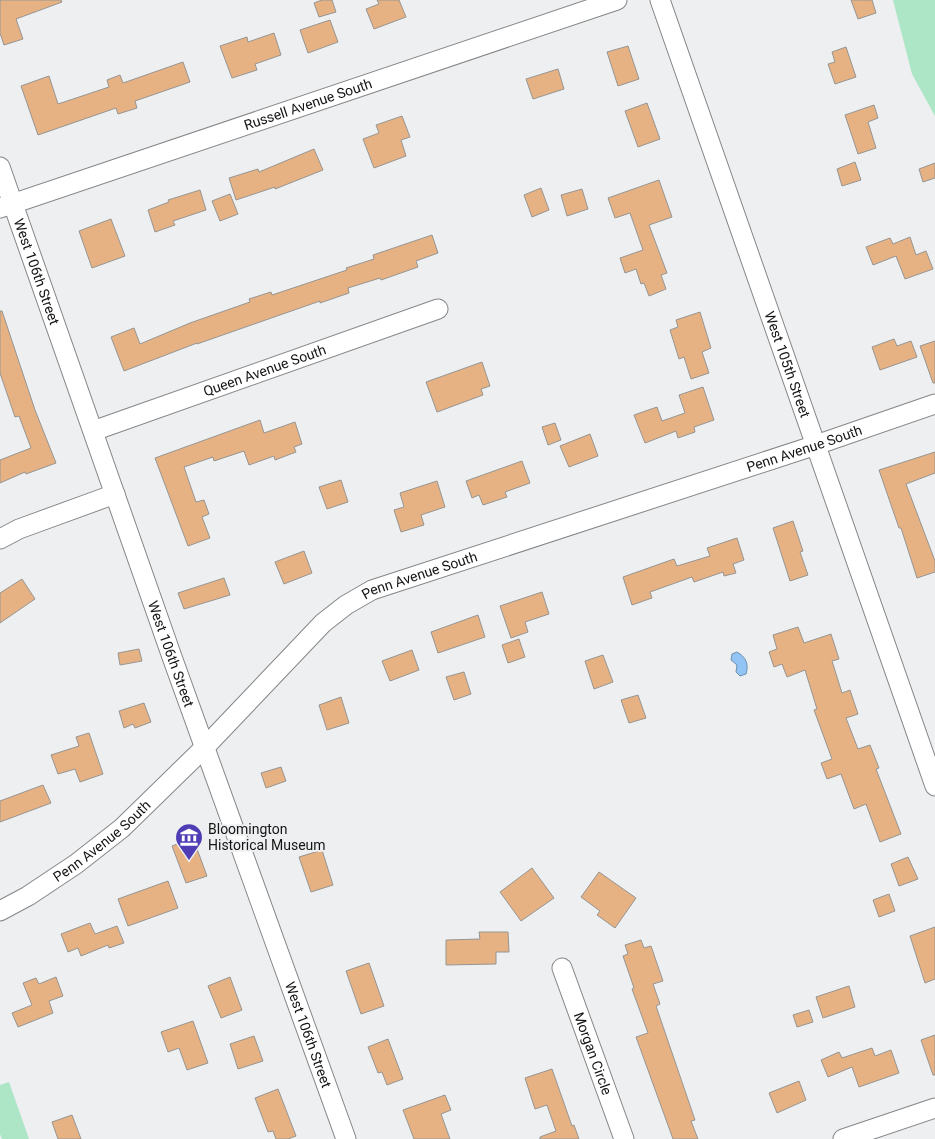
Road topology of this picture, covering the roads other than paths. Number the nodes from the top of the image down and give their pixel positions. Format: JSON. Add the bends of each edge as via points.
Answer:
{"nodes":[{"id":1,"x":617,"y":0,"type":"edge"},
{"id":2,"x":660,"y":0,"type":"edge"},
{"id":3,"x":0,"y":167,"type":"edge"},
{"id":4,"x":6,"y":206,"type":"edge"},
{"id":5,"x":438,"y":309,"type":"dead end"},
{"id":6,"x":935,"y":404,"type":"edge"},
{"id":7,"x":93,"y":431,"type":"junction"},
{"id":8,"x":816,"y":446,"type":"junction"},
{"id":9,"x":115,"y":494,"type":"junction"},
{"id":10,"x":0,"y":539,"type":"edge"},
{"id":11,"x":205,"y":747,"type":"junction"},
{"id":12,"x":935,"y":786,"type":"edge"},
{"id":13,"x":0,"y":911,"type":"edge"},
{"id":14,"x":562,"y":968,"type":"dead end"},
{"id":15,"x":935,"y":1108,"type":"edge"},
{"id":16,"x":346,"y":1139,"type":"edge"},
{"id":17,"x":624,"y":1139,"type":"edge"},
{"id":18,"x":843,"y":1139,"type":"edge"}],
"edges":[{"from":1,"to":4,"type":"street","name":"Russell Avenue South"},
{"from":2,"to":8,"type":"street","name":"West 105th Street"},
{"from":3,"to":4,"type":"street","name":"West 106th Street"},
{"from":4,"to":7,"type":"street","name":"West 106th Street"},
{"from":5,"to":7,"type":"street","name":"Queen Avenue South"},
{"from":6,"to":8,"type":"street","name":"Penn Avenue South"},
{"from":7,"to":9,"type":"street","name":"West 106th Street"},
{"from":8,"to":11,"type":"street","name":"Penn Avenue South","via":[[372,590],[323,624]]},
{"from":8,"to":12,"type":"street","name":"West 105th Street"},
{"from":9,"to":10,"type":"street"},
{"from":9,"to":11,"type":"street","name":"West 106th Street"},
{"from":11,"to":13,"type":"street","name":"Penn Avenue South","via":[[122,828],[76,864]]},
{"from":11,"to":16,"type":"street","name":"West 106th Street"},
{"from":14,"to":17,"type":"street","name":"Morgan Circle"},
{"from":15,"to":18,"type":"street"}]}
